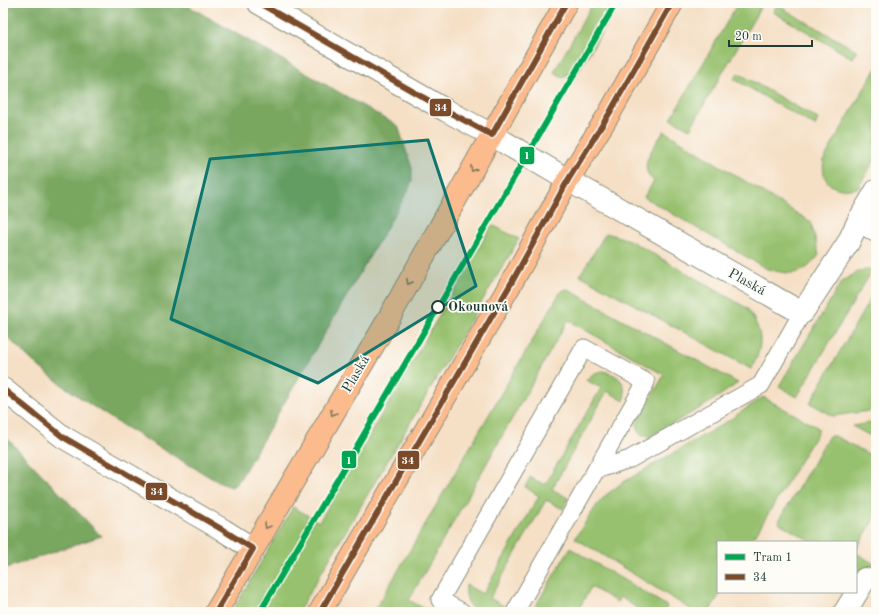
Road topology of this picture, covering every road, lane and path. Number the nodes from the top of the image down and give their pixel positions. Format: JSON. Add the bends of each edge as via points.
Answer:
{"nodes":[{"id":1,"x":259,"y":3,"type":"edge"},
{"id":2,"x":566,"y":3,"type":"edge"},
{"id":3,"x":672,"y":3,"type":"edge"},
{"id":4,"x":492,"y":135,"type":"junction"},
{"id":5,"x":568,"y":180,"type":"junction"},
{"id":6,"x":876,"y":191,"type":"edge"},
{"id":7,"x":868,"y":226,"type":"edge"},
{"id":8,"x":802,"y":313,"type":"junction"},
{"id":9,"x":3,"y":389,"type":"edge"},
{"id":10,"x":596,"y":470,"type":"junction"},
{"id":11,"x":253,"y":549,"type":"junction"},
{"id":12,"x":865,"y":579,"type":"dead end"},
{"id":13,"x":857,"y":592,"type":"edge"},
{"id":14,"x":857,"y":593,"type":"edge"},
{"id":15,"x":216,"y":612,"type":"edge"},
{"id":16,"x":320,"y":612,"type":"edge"},
{"id":17,"x":462,"y":612,"type":"edge"},
{"id":18,"x":515,"y":612,"type":"edge"},
{"id":19,"x":845,"y":612,"type":"edge"}],
"edges":[{"from":1,"to":4,"type":"street"},
{"from":2,"to":4,"type":"main road","name":"Plaská"},
{"from":3,"to":5,"type":"main road"},
{"from":4,"to":5,"type":"street","name":"Plaská"},
{"from":4,"to":11,"type":"main road","name":"Plaská","one_way":true,"via":[[381,332]]},
{"from":5,"to":8,"type":"street","name":"Plaská"},
{"from":5,"to":16,"type":"main road","via":[[514,280]]},
{"from":6,"to":7,"type":"street"},
{"from":7,"to":8,"type":"street","via":[[848,244]]},
{"from":8,"to":10,"type":"lane","via":[[761,384],[630,459]]},
{"from":9,"to":11,"type":"street","via":[[62,437]]},
{"from":10,"to":17,"type":"lane","via":[[646,382],[584,348],[440,600]]},
{"from":10,"to":18,"type":"lane"},
{"from":11,"to":15,"type":"main road","name":"Plaská"},
{"from":12,"to":13,"type":"street"},
{"from":14,"to":19,"type":"street"}]}
